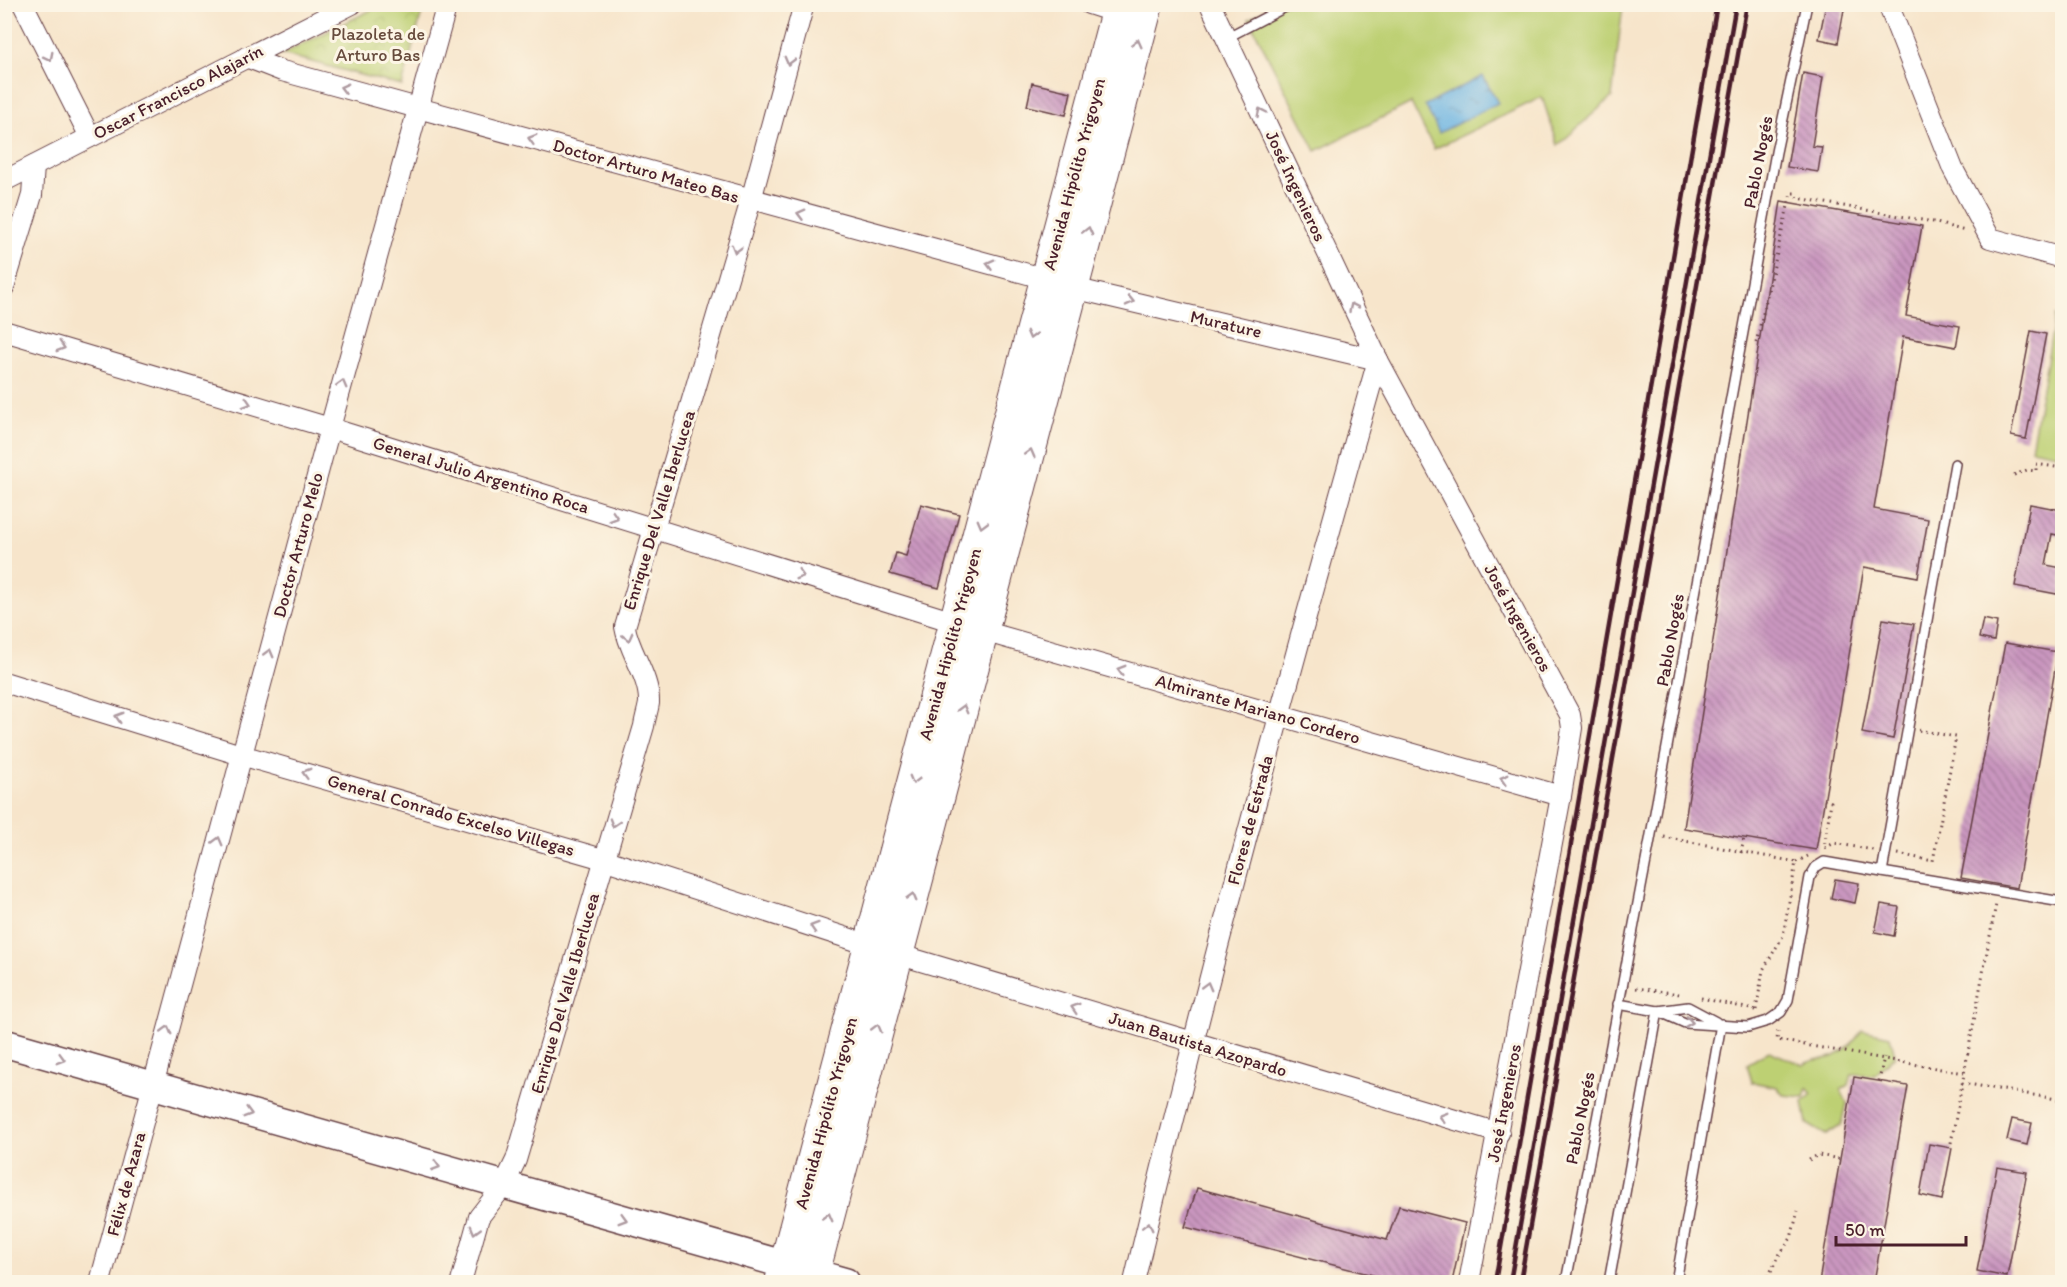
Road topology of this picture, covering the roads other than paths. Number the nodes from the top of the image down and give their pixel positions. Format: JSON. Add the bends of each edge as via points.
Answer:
{"nodes":[{"id":1,"x":23,"y":4,"type":"edge"},
{"id":2,"x":352,"y":4,"type":"edge"},
{"id":3,"x":447,"y":4,"type":"edge"},
{"id":4,"x":804,"y":4,"type":"edge"},
{"id":5,"x":1147,"y":4,"type":"edge"},
{"id":6,"x":1210,"y":4,"type":"edge"},
{"id":7,"x":1291,"y":4,"type":"edge"},
{"id":8,"x":1807,"y":4,"type":"edge"},
{"id":9,"x":1888,"y":4,"type":"edge"},
{"id":10,"x":1108,"y":7,"type":"edge"},
{"id":11,"x":1226,"y":38,"type":"junction"},
{"id":12,"x":246,"y":57,"type":"junction"},
{"id":13,"x":418,"y":107,"type":"junction"},
{"id":14,"x":90,"y":137,"type":"junction"},
{"id":15,"x":34,"y":166,"type":"junction"},
{"id":16,"x":4,"y":181,"type":"edge"},
{"id":17,"x":751,"y":200,"type":"junction"},
{"id":18,"x":2062,"y":258,"type":"edge"},
{"id":19,"x":1060,"y":283,"type":"junction"},
{"id":20,"x":4,"y":287,"type":"edge"},
{"id":21,"x":4,"y":331,"type":"edge"},
{"id":22,"x":1378,"y":360,"type":"junction"},
{"id":23,"x":330,"y":428,"type":"junction"},
{"id":24,"x":1955,"y":464,"type":"dead end"},
{"id":25,"x":654,"y":530,"type":"junction"},
{"id":26,"x":970,"y":627,"type":"junction"},
{"id":27,"x":4,"y":682,"type":"edge"},
{"id":28,"x":1278,"y":715,"type":"junction"},
{"id":29,"x":241,"y":755,"type":"junction"},
{"id":30,"x":1561,"y":796,"type":"junction"},
{"id":31,"x":603,"y":859,"type":"junction"},
{"id":32,"x":1882,"y":872,"type":"junction"},
{"id":33,"x":2062,"y":902,"type":"edge"},
{"id":34,"x":883,"y":949,"type":"junction"},
{"id":35,"x":1618,"y":1004,"type":"junction"},
{"id":36,"x":1658,"y":1011,"type":"junction"},
{"id":37,"x":1721,"y":1024,"type":"junction"},
{"id":38,"x":1192,"y":1042,"type":"junction"},
{"id":39,"x":4,"y":1043,"type":"edge"},
{"id":40,"x":152,"y":1086,"type":"junction"},
{"id":41,"x":1499,"y":1133,"type":"junction"},
{"id":42,"x":504,"y":1185,"type":"junction"},
{"id":43,"x":798,"y":1276,"type":"edge"},
{"id":44,"x":100,"y":1282,"type":"edge"},
{"id":45,"x":460,"y":1282,"type":"edge"},
{"id":46,"x":846,"y":1282,"type":"edge"},
{"id":47,"x":1134,"y":1282,"type":"edge"},
{"id":48,"x":1469,"y":1282,"type":"edge"},
{"id":49,"x":1566,"y":1282,"type":"edge"},
{"id":50,"x":1609,"y":1282,"type":"edge"},
{"id":51,"x":1676,"y":1282,"type":"edge"}],
"edges":[{"from":1,"to":14,"type":"street","one_way":true},
{"from":2,"to":12,"type":"street","name":"Oscar Francisco Alajarín"},
{"from":3,"to":13,"type":"street","name":"Doctor Arturo Melo"},
{"from":4,"to":17,"type":"street","name":"Enrique Del Valle Iberlucea","one_way":true},
{"from":19,"to":5,"type":"main road","name":"Avenida Hipólito Yrigoyen","one_way":true},
{"from":6,"to":11,"type":"street","name":"José Ingenieros"},
{"from":7,"to":11,"type":"lane"},
{"from":8,"to":35,"type":"lane","name":"Pablo Nogés"},
{"from":9,"to":18,"type":"street","via":[[1953,169],[1990,238]]},
{"from":10,"to":19,"type":"main road","name":"Avenida Hipólito Yrigoyen"},
{"from":22,"to":11,"type":"street","name":"José Ingenieros","one_way":true},
{"from":13,"to":12,"type":"street","name":"Doctor Arturo Mateo Bas","one_way":true,"via":[[282,71]]},
{"from":12,"to":14,"type":"street","name":"Oscar Francisco Alajarín"},
{"from":17,"to":13,"type":"street","name":"Doctor Arturo Mateo Bas","one_way":true},
{"from":23,"to":13,"type":"street","name":"Doctor Arturo Melo","one_way":true},
{"from":14,"to":15,"type":"street","name":"Oscar Francisco Alajarín"},
{"from":15,"to":16,"type":"street","name":"Oscar Francisco Alajarín"},
{"from":15,"to":20,"type":"street","via":[[32,195]]},
{"from":19,"to":17,"type":"street","name":"Doctor Arturo Mateo Bas","one_way":true},
{"from":17,"to":25,"type":"street","name":"Enrique Del Valle Iberlucea","one_way":true},
{"from":19,"to":22,"type":"street","name":"Murature","one_way":true},
{"from":19,"to":26,"type":"main road","name":"Avenida Hipólito Yrigoyen"},
{"from":21,"to":23,"type":"street","name":"General Julio Argentino Roca","one_way":true},
{"from":22,"to":28,"type":"street","name":"Flores de Estrada"},
{"from":22,"to":30,"type":"street","name":"José Ingenieros","via":[[1570,715],[1572,728]]},
{"from":23,"to":25,"type":"street","name":"General Julio Argentino Roca","one_way":true},
{"from":29,"to":23,"type":"street","name":"Doctor Arturo Melo","one_way":true},
{"from":24,"to":32,"type":"lane"},
{"from":25,"to":26,"type":"street","name":"General Julio Argentino Roca","one_way":true},
{"from":25,"to":31,"type":"street","name":"Enrique Del Valle Iberlucea","one_way":true,"via":[[625,627],[649,702]]},
{"from":28,"to":26,"type":"street","name":"Almirante Mariano Cordero","one_way":true},
{"from":26,"to":34,"type":"main road","name":"Avenida Hipólito Yrigoyen"},
{"from":29,"to":27,"type":"street","name":"General Conrado Excelso Villegas","one_way":true},
{"from":30,"to":28,"type":"street","name":"Almirante Mariano Cordero","one_way":true},
{"from":38,"to":28,"type":"street","name":"Flores de Estrada","one_way":true},
{"from":31,"to":29,"type":"street","name":"General Conrado Excelso Villegas","one_way":true},
{"from":40,"to":29,"type":"street","name":"Doctor Arturo Melo","one_way":true},
{"from":30,"to":41,"type":"street","name":"José Ingenieros"},
{"from":34,"to":31,"type":"street","name":"General Conrado Excelso Villegas","one_way":true},
{"from":31,"to":42,"type":"street","name":"Enrique Del Valle Iberlucea","via":[[516,1160]]},
{"from":32,"to":33,"type":"lane"},
{"from":32,"to":37,"type":"lane","via":[[1824,862],[1816,867],[1810,877],[1788,1000],[1781,1012],[1748,1027]]},
{"from":38,"to":34,"type":"street","name":"Juan Bautista Azopardo","one_way":true},
{"from":34,"to":43,"type":"main road","name":"Avenida Hipólito Yrigoyen"},
{"from":35,"to":36,"type":"lane"},
{"from":35,"to":49,"type":"lane","name":"Pablo Nogés"},
{"from":36,"to":37,"type":"lane","one_way":true,"via":[[1685,1023]]},
{"from":36,"to":37,"type":"lane","via":[[1688,1007]]},
{"from":36,"to":50,"type":"lane"},
{"from":37,"to":51,"type":"lane"},
{"from":41,"to":38,"type":"street","name":"Juan Bautista Azopardo","one_way":true},
{"from":47,"to":38,"type":"street","name":"Flores de Estrada","one_way":true},
{"from":39,"to":40,"type":"main road","one_way":true},
{"from":40,"to":42,"type":"main road","one_way":true},
{"from":40,"to":44,"type":"street","name":"Félix de Azara"},
{"from":41,"to":48,"type":"street","name":"José Ingenieros"},
{"from":42,"to":43,"type":"main road","one_way":true},
{"from":42,"to":45,"type":"street","name":"Enrique Del Valle Iberlucea","one_way":true,"via":[[479,1217]]},
{"from":43,"to":46,"type":"main road"}]}
